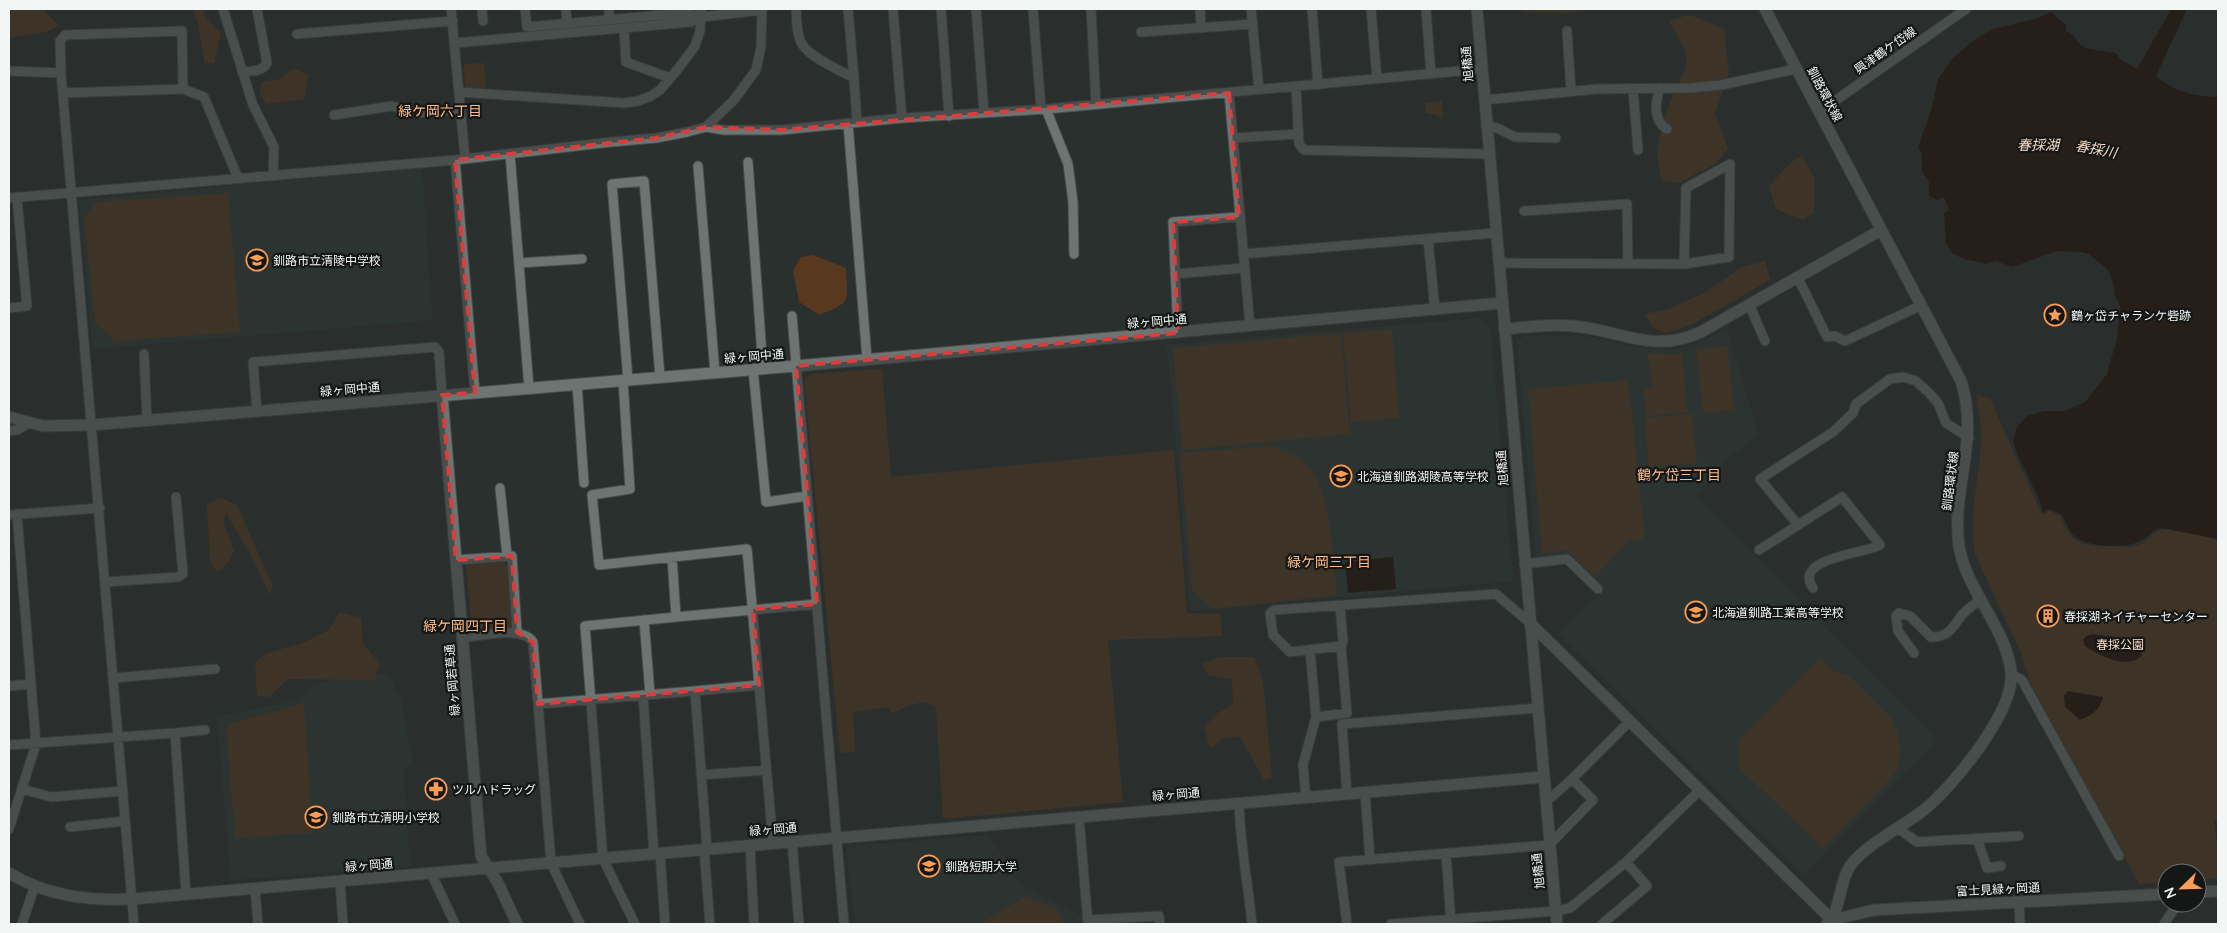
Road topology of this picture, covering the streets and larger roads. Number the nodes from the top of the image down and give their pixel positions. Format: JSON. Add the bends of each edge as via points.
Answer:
{"nodes":[{"id":1,"x":223,"y":9,"type":"edge"},
{"id":2,"x":257,"y":9,"type":"edge"},
{"id":3,"x":452,"y":9,"type":"edge"},
{"id":4,"x":482,"y":9,"type":"edge"},
{"id":5,"x":525,"y":9,"type":"edge"},
{"id":6,"x":566,"y":9,"type":"edge"},
{"id":7,"x":608,"y":9,"type":"edge"},
{"id":8,"x":762,"y":9,"type":"edge"},
{"id":9,"x":796,"y":9,"type":"edge"},
{"id":10,"x":848,"y":9,"type":"edge"},
{"id":11,"x":893,"y":9,"type":"edge"},
{"id":12,"x":941,"y":9,"type":"edge"},
{"id":13,"x":976,"y":9,"type":"edge"},
{"id":14,"x":1033,"y":9,"type":"edge"},
{"id":15,"x":1090,"y":9,"type":"edge"},
{"id":16,"x":1200,"y":9,"type":"edge"},
{"id":17,"x":1251,"y":9,"type":"edge"},
{"id":18,"x":1312,"y":9,"type":"edge"},
{"id":19,"x":1371,"y":9,"type":"edge"},
{"id":20,"x":1426,"y":9,"type":"edge"},
{"id":21,"x":1477,"y":9,"type":"edge"},
{"id":22,"x":1765,"y":9,"type":"edge"},
{"id":23,"x":1966,"y":9,"type":"edge"},
{"id":24,"x":662,"y":12,"type":"edge"},
{"id":25,"x":702,"y":13,"type":"edge"},
{"id":26,"x":609,"y":20,"type":"junction"},
{"id":27,"x":453,"y":21,"type":"junction"},
{"id":28,"x":483,"y":21,"type":"dead end"},
{"id":29,"x":567,"y":24,"type":"junction"},
{"id":30,"x":1253,"y":24,"type":"junction"},
{"id":31,"x":1201,"y":28,"type":"junction"},
{"id":32,"x":624,"y":29,"type":"junction"},
{"id":33,"x":1567,"y":31,"type":"dead end"},
{"id":34,"x":1141,"y":32,"type":"dead end"},
{"id":35,"x":297,"y":34,"type":"dead end"},
{"id":36,"x":455,"y":43,"type":"junction"},
{"id":37,"x":1482,"y":69,"type":"junction"},
{"id":38,"x":1796,"y":69,"type":"junction"},
{"id":39,"x":9,"y":71,"type":"edge"},
{"id":40,"x":242,"y":72,"type":"junction"},
{"id":41,"x":61,"y":73,"type":"junction"},
{"id":42,"x":1431,"y":74,"type":"junction"},
{"id":43,"x":670,"y":78,"type":"junction"},
{"id":44,"x":854,"y":78,"type":"junction"},
{"id":45,"x":1377,"y":79,"type":"junction"},
{"id":46,"x":1318,"y":85,"type":"junction"},
{"id":47,"x":1296,"y":86,"type":"junction"},
{"id":48,"x":1660,"y":88,"type":"junction"},
{"id":49,"x":183,"y":89,"type":"junction"},
{"id":50,"x":1633,"y":89,"type":"junction"},
{"id":51,"x":1258,"y":90,"type":"junction"},
{"id":52,"x":1571,"y":91,"type":"junction"},
{"id":53,"x":63,"y":92,"type":"junction"},
{"id":54,"x":459,"y":92,"type":"junction"},
{"id":55,"x":1229,"y":93,"type":"junction"},
{"id":56,"x":1484,"y":100,"type":"junction"},
{"id":57,"x":1096,"y":104,"type":"junction"},
{"id":58,"x":461,"y":109,"type":"junction"},
{"id":59,"x":1044,"y":109,"type":"junction"},
{"id":60,"x":1819,"y":112,"type":"junction"},
{"id":61,"x":984,"y":113,"type":"junction"},
{"id":62,"x":334,"y":115,"type":"dead end"},
{"id":63,"x":949,"y":116,"type":"junction"},
{"id":64,"x":902,"y":118,"type":"junction"},
{"id":65,"x":857,"y":122,"type":"junction"},
{"id":66,"x":848,"y":123,"type":"junction"},
{"id":67,"x":1486,"y":126,"type":"junction"},
{"id":68,"x":706,"y":127,"type":"junction"},
{"id":69,"x":1667,"y":129,"type":"dead end"},
{"id":70,"x":1298,"y":134,"type":"junction"},
{"id":71,"x":1232,"y":138,"type":"junction"},
{"id":72,"x":1556,"y":138,"type":"dead end"},
{"id":73,"x":1638,"y":150,"type":"dead end"},
{"id":74,"x":510,"y":154,"type":"junction"},
{"id":75,"x":1489,"y":154,"type":"junction"},
{"id":76,"x":465,"y":158,"type":"junction"},
{"id":77,"x":455,"y":160,"type":"junction"},
{"id":78,"x":748,"y":162,"type":"dead end"},
{"id":79,"x":698,"y":166,"type":"dead end"},
{"id":80,"x":274,"y":176,"type":"junction"},
{"id":81,"x":238,"y":178,"type":"junction"},
{"id":82,"x":72,"y":193,"type":"junction"},
{"id":83,"x":13,"y":198,"type":"edge"},
{"id":84,"x":1524,"y":211,"type":"dead end"},
{"id":85,"x":1239,"y":217,"type":"junction"},
{"id":86,"x":1881,"y":230,"type":"junction"},
{"id":87,"x":1496,"y":233,"type":"junction"},
{"id":88,"x":1428,"y":239,"type":"junction"},
{"id":89,"x":1074,"y":254,"type":"dead end"},
{"id":90,"x":1243,"y":254,"type":"junction"},
{"id":91,"x":582,"y":259,"type":"dead end"},
{"id":92,"x":519,"y":263,"type":"junction"},
{"id":93,"x":1499,"y":263,"type":"junction"},
{"id":94,"x":1628,"y":264,"type":"junction"},
{"id":95,"x":1684,"y":264,"type":"junction"},
{"id":96,"x":1244,"y":268,"type":"junction"},
{"id":97,"x":1175,"y":274,"type":"junction"},
{"id":98,"x":1797,"y":276,"type":"junction"},
{"id":99,"x":1502,"y":304,"type":"junction"},
{"id":100,"x":1749,"y":304,"type":"junction"},
{"id":101,"x":1922,"y":305,"type":"junction"},
{"id":102,"x":9,"y":308,"type":"edge"},
{"id":103,"x":1435,"y":310,"type":"junction"},
{"id":104,"x":792,"y":316,"type":"dead end"},
{"id":105,"x":1250,"y":326,"type":"junction"},
{"id":106,"x":1504,"y":329,"type":"junction"},
{"id":107,"x":1178,"y":332,"type":"junction"},
{"id":108,"x":1765,"y":341,"type":"dead end"},
{"id":109,"x":144,"y":354,"type":"dead end"},
{"id":110,"x":867,"y":359,"type":"junction"},
{"id":111,"x":796,"y":366,"type":"junction"},
{"id":112,"x":758,"y":369,"type":"junction"},
{"id":113,"x":715,"y":373,"type":"junction"},
{"id":114,"x":660,"y":377,"type":"junction"},
{"id":115,"x":626,"y":380,"type":"junction"},
{"id":116,"x":577,"y":384,"type":"junction"},
{"id":117,"x":529,"y":388,"type":"junction"},
{"id":118,"x":475,"y":392,"type":"junction"},
{"id":119,"x":442,"y":395,"type":"junction"},
{"id":120,"x":257,"y":410,"type":"junction"},
{"id":121,"x":9,"y":417,"type":"edge"},
{"id":122,"x":147,"y":419,"type":"junction"},
{"id":123,"x":29,"y":423,"type":"junction"},
{"id":124,"x":92,"y":425,"type":"junction"},
{"id":125,"x":9,"y":431,"type":"edge"},
{"id":126,"x":1969,"y":438,"type":"junction"},
{"id":127,"x":584,"y":483,"type":"dead end"},
{"id":128,"x":500,"y":488,"type":"dead end"},
{"id":129,"x":807,"y":496,"type":"junction"},
{"id":130,"x":176,"y":497,"type":"dead end"},
{"id":131,"x":100,"y":508,"type":"junction"},
{"id":132,"x":13,"y":515,"type":"edge"},
{"id":133,"x":1798,"y":524,"type":"junction"},
{"id":134,"x":1759,"y":550,"type":"dead end"},
{"id":135,"x":507,"y":556,"type":"junction"},
{"id":136,"x":672,"y":557,"type":"junction"},
{"id":137,"x":456,"y":560,"type":"junction"},
{"id":138,"x":1524,"y":564,"type":"junction"},
{"id":139,"x":105,"y":582,"type":"junction"},
{"id":140,"x":1813,"y":588,"type":"dead end"},
{"id":141,"x":1598,"y":590,"type":"dead end"},
{"id":142,"x":1981,"y":598,"type":"junction"},
{"id":143,"x":817,"y":604,"type":"junction"},
{"id":144,"x":1340,"y":605,"type":"junction"},
{"id":145,"x":753,"y":610,"type":"junction"},
{"id":146,"x":676,"y":617,"type":"junction"},
{"id":147,"x":644,"y":620,"type":"junction"},
{"id":148,"x":1530,"y":623,"type":"junction"},
{"id":149,"x":517,"y":632,"type":"junction"},
{"id":150,"x":462,"y":638,"type":"junction"},
{"id":151,"x":1341,"y":646,"type":"junction"},
{"id":152,"x":1310,"y":650,"type":"junction"},
{"id":153,"x":1914,"y":653,"type":"dead end"},
{"id":154,"x":215,"y":669,"type":"dead end"},
{"id":155,"x":2011,"y":674,"type":"junction"},
{"id":156,"x":114,"y":678,"type":"junction"},
{"id":157,"x":31,"y":684,"type":"junction"},
{"id":158,"x":759,"y":685,"type":"junction"},
{"id":159,"x":9,"y":686,"type":"edge"},
{"id":160,"x":695,"y":690,"type":"junction"},
{"id":161,"x":646,"y":695,"type":"junction"},
{"id":162,"x":590,"y":699,"type":"junction"},
{"id":163,"x":538,"y":704,"type":"junction"},
{"id":164,"x":1538,"y":708,"type":"junction"},
{"id":165,"x":1316,"y":717,"type":"junction"},
{"id":166,"x":1630,"y":721,"type":"junction"},
{"id":167,"x":205,"y":730,"type":"dead end"},
{"id":168,"x":175,"y":733,"type":"junction"},
{"id":169,"x":119,"y":738,"type":"junction"},
{"id":170,"x":36,"y":744,"type":"junction"},
{"id":171,"x":9,"y":745,"type":"edge"},
{"id":172,"x":766,"y":770,"type":"junction"},
{"id":173,"x":701,"y":774,"type":"junction"},
{"id":174,"x":1544,"y":777,"type":"junction"},
{"id":175,"x":1572,"y":779,"type":"junction"},
{"id":176,"x":22,"y":789,"type":"junction"},
{"id":177,"x":123,"y":790,"type":"junction"},
{"id":178,"x":1700,"y":790,"type":"junction"},
{"id":179,"x":1365,"y":793,"type":"junction"},
{"id":180,"x":1347,"y":795,"type":"junction"},
{"id":181,"x":1306,"y":798,"type":"junction"},
{"id":182,"x":1546,"y":802,"type":"junction"},
{"id":183,"x":1238,"y":803,"type":"junction"},
{"id":184,"x":1079,"y":817,"type":"junction"},
{"id":185,"x":125,"y":821,"type":"junction"},
{"id":186,"x":70,"y":827,"type":"dead end"},
{"id":187,"x":9,"y":829,"type":"edge"},
{"id":188,"x":1898,"y":829,"type":"junction"},
{"id":189,"x":2019,"y":836,"type":"dead end"},
{"id":190,"x":837,"y":838,"type":"junction"},
{"id":191,"x":1977,"y":838,"type":"junction"},
{"id":192,"x":792,"y":841,"type":"junction"},
{"id":193,"x":773,"y":843,"type":"junction"},
{"id":194,"x":750,"y":845,"type":"junction"},
{"id":195,"x":1549,"y":845,"type":"junction"},
{"id":196,"x":706,"y":849,"type":"junction"},
{"id":197,"x":657,"y":854,"type":"junction"},
{"id":198,"x":1446,"y":854,"type":"junction"},
{"id":199,"x":2118,"y":856,"type":"dead end"},
{"id":200,"x":603,"y":858,"type":"junction"},
{"id":201,"x":1370,"y":860,"type":"junction"},
{"id":202,"x":551,"y":862,"type":"junction"},
{"id":203,"x":1626,"y":862,"type":"junction"},
{"id":204,"x":2001,"y":866,"type":"dead end"},
{"id":205,"x":488,"y":868,"type":"junction"},
{"id":206,"x":9,"y":873,"type":"edge"},
{"id":207,"x":431,"y":873,"type":"junction"},
{"id":208,"x":340,"y":881,"type":"junction"},
{"id":209,"x":35,"y":885,"type":"junction"},
{"id":210,"x":255,"y":889,"type":"junction"},
{"id":211,"x":186,"y":894,"type":"junction"},
{"id":212,"x":2157,"y":894,"type":"edge"},
{"id":213,"x":132,"y":899,"type":"junction"},
{"id":214,"x":2019,"y":901,"type":"junction"},
{"id":215,"x":1556,"y":911,"type":"junction"},
{"id":216,"x":2171,"y":913,"type":"edge"},
{"id":217,"x":1088,"y":922,"type":"edge"},
{"id":218,"x":1450,"y":922,"type":"edge"},
{"id":219,"x":1832,"y":923,"type":"edge"},
{"id":220,"x":22,"y":924,"type":"edge"},
{"id":221,"x":134,"y":924,"type":"edge"},
{"id":222,"x":258,"y":924,"type":"edge"},
{"id":223,"x":343,"y":924,"type":"edge"},
{"id":224,"x":455,"y":924,"type":"edge"},
{"id":225,"x":517,"y":924,"type":"edge"},
{"id":226,"x":580,"y":924,"type":"edge"},
{"id":227,"x":635,"y":924,"type":"edge"},
{"id":228,"x":665,"y":924,"type":"edge"},
{"id":229,"x":710,"y":924,"type":"edge"},
{"id":230,"x":754,"y":924,"type":"edge"},
{"id":231,"x":799,"y":924,"type":"edge"},
{"id":232,"x":844,"y":924,"type":"edge"},
{"id":233,"x":1160,"y":924,"type":"edge"},
{"id":234,"x":1252,"y":924,"type":"edge"},
{"id":235,"x":1347,"y":924,"type":"edge"},
{"id":236,"x":1391,"y":924,"type":"edge"},
{"id":237,"x":1397,"y":924,"type":"edge"},
{"id":238,"x":1557,"y":924,"type":"edge"},
{"id":239,"x":1602,"y":924,"type":"edge"},
{"id":240,"x":2020,"y":924,"type":"edge"},
{"id":241,"x":2164,"y":924,"type":"edge"}],
"edges":[{"from":1,"to":40,"type":"street"},
{"from":2,"to":40,"type":"street","via":[[267,63],[258,71]]},
{"from":3,"to":27,"type":"street"},
{"from":4,"to":28,"type":"street"},
{"from":5,"to":29,"type":"street","via":[[527,28]]},
{"from":6,"to":29,"type":"street"},
{"from":7,"to":26,"type":"street"},
{"from":8,"to":25,"type":"street"},
{"from":8,"to":68,"type":"street","via":[[762,46],[756,70],[733,101]]},
{"from":9,"to":44,"type":"street","via":[[798,33],[808,52]]},
{"from":10,"to":44,"type":"street"},
{"from":11,"to":64,"type":"street"},
{"from":12,"to":63,"type":"street"},
{"from":13,"to":61,"type":"street"},
{"from":14,"to":59,"type":"street"},
{"from":15,"to":57,"type":"street"},
{"from":16,"to":31,"type":"street"},
{"from":17,"to":30,"type":"street"},
{"from":18,"to":46,"type":"street"},
{"from":19,"to":45,"type":"street"},
{"from":20,"to":42,"type":"street"},
{"from":21,"to":37,"type":"street","name":"旭橋通"},
{"from":22,"to":38,"type":"street","name":"釧路環状線"},
{"from":23,"to":60,"type":"street","name":"興津鶴ケ岱線"},
{"from":24,"to":25,"type":"street"},
{"from":24,"to":26,"type":"street"},
{"from":25,"to":32,"type":"street","via":[[691,22]]},
{"from":25,"to":43,"type":"street","via":[[695,46]]},
{"from":26,"to":29,"type":"street"},
{"from":27,"to":35,"type":"street"},
{"from":27,"to":36,"type":"street"},
{"from":30,"to":31,"type":"street"},
{"from":30,"to":51,"type":"street"},
{"from":31,"to":34,"type":"street"},
{"from":32,"to":36,"type":"street"},
{"from":32,"to":43,"type":"street","via":[[626,62]]},
{"from":33,"to":52,"type":"street"},
{"from":36,"to":54,"type":"street"},
{"from":37,"to":42,"type":"street"},
{"from":37,"to":56,"type":"street","name":"旭橋通"},
{"from":38,"to":48,"type":"street","via":[[1721,85]]},
{"from":38,"to":60,"type":"street","name":"釧路環状線"},
{"from":39,"to":41,"type":"street"},
{"from":40,"to":80,"type":"street","via":[[253,105],[274,147]]},
{"from":41,"to":49,"type":"street","via":[[60,41],[65,36],[182,31]]},
{"from":41,"to":53,"type":"street"},
{"from":42,"to":45,"type":"street"},
{"from":43,"to":54,"type":"street","via":[[651,96],[624,102]]},
{"from":44,"to":65,"type":"street"},
{"from":45,"to":46,"type":"street"},
{"from":46,"to":47,"type":"street"},
{"from":47,"to":51,"type":"street"},
{"from":47,"to":70,"type":"street"},
{"from":48,"to":50,"type":"street"},
{"from":48,"to":69,"type":"street","via":[[1656,100],[1657,116],[1661,126]]},
{"from":49,"to":53,"type":"street"},
{"from":49,"to":81,"type":"street","via":[[204,97]]},
{"from":50,"to":52,"type":"street"},
{"from":50,"to":73,"type":"street"},
{"from":51,"to":55,"type":"street"},
{"from":52,"to":56,"type":"street"},
{"from":53,"to":82,"type":"street"},
{"from":54,"to":58,"type":"street"},
{"from":55,"to":57,"type":"street"},
{"from":55,"to":71,"type":"street"},
{"from":56,"to":67,"type":"street","name":"旭橋通"},
{"from":57,"to":59,"type":"street"},
{"from":58,"to":62,"type":"street","via":[[418,113],[392,106]]},
{"from":58,"to":76,"type":"street"},
{"from":59,"to":61,"type":"street"},
{"from":59,"to":89,"type":"street","via":[[1068,164]]},
{"from":60,"to":86,"type":"street","name":"釧路環状線"},
{"from":61,"to":63,"type":"street"},
{"from":63,"to":64,"type":"street"},
{"from":64,"to":65,"type":"street"},
{"from":65,"to":66,"type":"street"},
{"from":66,"to":68,"type":"street","via":[[781,130]]},
{"from":66,"to":110,"type":"street"},
{"from":67,"to":72,"type":"street","via":[[1515,137]]},
{"from":67,"to":75,"type":"street","name":"旭橋通"},
{"from":68,"to":74,"type":"street","via":[[656,138]]},
{"from":70,"to":71,"type":"street"},
{"from":70,"to":75,"type":"street","via":[[1299,144],[1304,150]]},
{"from":71,"to":85,"type":"street"},
{"from":74,"to":76,"type":"street"},
{"from":74,"to":92,"type":"street"},
{"from":75,"to":87,"type":"street","name":"旭橋通"},
{"from":76,"to":77,"type":"street"},
{"from":77,"to":80,"type":"street"},
{"from":77,"to":118,"type":"street"},
{"from":78,"to":112,"type":"street"},
{"from":79,"to":113,"type":"street"},
{"from":80,"to":81,"type":"street"},
{"from":81,"to":82,"type":"street"},
{"from":82,"to":83,"type":"street"},
{"from":82,"to":124,"type":"street"},
{"from":83,"to":102,"type":"street","via":[[27,306]]},
{"from":84,"to":94,"type":"street","via":[[1627,204]]},
{"from":85,"to":90,"type":"street"},
{"from":85,"to":97,"type":"street","via":[[1173,222]]},
{"from":86,"to":98,"type":"street"},
{"from":86,"to":101,"type":"street","name":"釧路環状線"},
{"from":87,"to":88,"type":"street"},
{"from":87,"to":93,"type":"street","name":"旭橋通"},
{"from":88,"to":90,"type":"street"},
{"from":88,"to":103,"type":"street"},
{"from":90,"to":96,"type":"street"},
{"from":91,"to":92,"type":"street"},
{"from":92,"to":117,"type":"street"},
{"from":93,"to":94,"type":"street"},
{"from":93,"to":99,"type":"street","name":"旭橋通"},
{"from":94,"to":95,"type":"street"},
{"from":95,"to":95,"type":"street","via":[[1686,188],[1730,164],[1729,257]]},
{"from":96,"to":97,"type":"street"},
{"from":96,"to":105,"type":"street"},
{"from":97,"to":107,"type":"street"},
{"from":98,"to":100,"type":"street"},
{"from":98,"to":101,"type":"street","via":[[1827,337],[1835,336],[1846,342]]},
{"from":99,"to":103,"type":"street","name":"緑ヶ岡中通"},
{"from":99,"to":106,"type":"street","name":"旭橋通"},
{"from":100,"to":106,"type":"street","via":[[1688,338],[1668,342],[1567,325]]},
{"from":100,"to":108,"type":"street"},
{"from":101,"to":126,"type":"street","name":"釧路環状線","via":[[1961,381]]},
{"from":103,"to":105,"type":"street","name":"緑ヶ岡中通"},
{"from":104,"to":111,"type":"street"},
{"from":105,"to":107,"type":"street","name":"緑ヶ岡中通"},
{"from":106,"to":138,"type":"street","name":"旭橋通"},
{"from":107,"to":110,"type":"street","name":"緑ヶ岡中通"},
{"from":109,"to":122,"type":"street"},
{"from":110,"to":111,"type":"street","name":"緑ヶ岡中通"},
{"from":111,"to":112,"type":"street","name":"緑ヶ岡中通"},
{"from":111,"to":129,"type":"street"},
{"from":112,"to":113,"type":"street","name":"緑ヶ岡中通"},
{"from":112,"to":129,"type":"street","via":[[766,502]]},
{"from":113,"to":114,"type":"street","name":"緑ヶ岡中通"},
{"from":114,"to":115,"type":"street","name":"緑ヶ岡中通"},
{"from":114,"to":115,"type":"street","via":[[644,181],[612,184]]},
{"from":115,"to":116,"type":"street","name":"緑ヶ岡中通"},
{"from":115,"to":136,"type":"street","via":[[630,489],[592,495],[599,565]]},
{"from":116,"to":117,"type":"street","name":"緑ヶ岡中通"},
{"from":116,"to":127,"type":"street"},
{"from":117,"to":118,"type":"street","name":"緑ヶ岡中通"},
{"from":118,"to":119,"type":"street","name":"緑ヶ岡中通"},
{"from":119,"to":120,"type":"street","name":"緑ヶ岡中通"},
{"from":119,"to":120,"type":"street","via":[[439,352],[435,347],[272,360],[253,362]]},
{"from":119,"to":137,"type":"street","name":"緑ヶ岡若草通"},
{"from":120,"to":122,"type":"street","name":"緑ヶ岡中通"},
{"from":121,"to":123,"type":"street","name":"緑ヶ岡中通"},
{"from":122,"to":124,"type":"street","name":"緑ヶ岡中通"},
{"from":123,"to":124,"type":"street","name":"緑ヶ岡中通"},
{"from":123,"to":125,"type":"street"},
{"from":124,"to":131,"type":"street"},
{"from":126,"to":133,"type":"street","via":[[1946,423],[1938,403],[1916,382],[1903,377],[1890,379],[1856,404],[1853,413],[1833,432],[1760,479]]},
{"from":126,"to":142,"type":"street","name":"釧路環状線","via":[[1960,507],[1959,546]]},
{"from":128,"to":135,"type":"street"},
{"from":129,"to":143,"type":"street"},
{"from":130,"to":139,"type":"street","via":[[183,574]]},
{"from":131,"to":132,"type":"street"},
{"from":131,"to":139,"type":"street"},
{"from":132,"to":157,"type":"street"},
{"from":133,"to":134,"type":"street"},
{"from":133,"to":140,"type":"street","via":[[1842,497],[1880,545],[1813,567],[1808,581]]},
{"from":135,"to":137,"type":"street"},
{"from":135,"to":149,"type":"street","via":[[512,556]]},
{"from":136,"to":145,"type":"street","via":[[747,549]]},
{"from":136,"to":146,"type":"street"},
{"from":137,"to":150,"type":"street","name":"緑ヶ岡若草通"},
{"from":138,"to":141,"type":"street","via":[[1567,559]]},
{"from":138,"to":148,"type":"street","name":"旭橋通"},
{"from":139,"to":156,"type":"street"},
{"from":142,"to":153,"type":"street","via":[[1964,613],[1952,630],[1938,638],[1931,637],[1910,616],[1899,613],[1896,616],[1898,631]]},
{"from":142,"to":155,"type":"street","name":"釧路環状線","via":[[2004,646]]},
{"from":143,"to":145,"type":"street"},
{"from":143,"to":190,"type":"street"},
{"from":144,"to":148,"type":"street","via":[[1496,594]]},
{"from":144,"to":151,"type":"street"},
{"from":144,"to":152,"type":"street","via":[[1274,610],[1270,613],[1273,635],[1290,652]]},
{"from":145,"to":146,"type":"street"},
{"from":145,"to":158,"type":"street"},
{"from":146,"to":147,"type":"street"},
{"from":147,"to":161,"type":"street"},
{"from":147,"to":162,"type":"street","via":[[585,626]]},
{"from":148,"to":164,"type":"street","name":"旭橋通"},
{"from":148,"to":166,"type":"street"},
{"from":149,"to":150,"type":"street"},
{"from":149,"to":163,"type":"street","via":[[529,636],[533,642]]},
{"from":150,"to":205,"type":"street","name":"緑ヶ岡若草通","via":[[481,856]]},
{"from":151,"to":152,"type":"street"},
{"from":151,"to":165,"type":"street","via":[[1347,713]]},
{"from":152,"to":165,"type":"street"},
{"from":154,"to":156,"type":"street"},
{"from":155,"to":188,"type":"street","name":"釧路環状線","via":[[2003,706],[1979,748],[1954,780],[1926,808]]},
{"from":155,"to":199,"type":"street","via":[[2022,680]]},
{"from":156,"to":169,"type":"street"},
{"from":157,"to":159,"type":"street"},
{"from":157,"to":170,"type":"street"},
{"from":158,"to":160,"type":"street"},
{"from":158,"to":172,"type":"street"},
{"from":160,"to":161,"type":"street"},
{"from":160,"to":173,"type":"street"},
{"from":161,"to":162,"type":"street"},
{"from":161,"to":197,"type":"street"},
{"from":162,"to":163,"type":"street"},
{"from":162,"to":200,"type":"street"},
{"from":163,"to":202,"type":"street"},
{"from":164,"to":174,"type":"street","name":"旭橋通"},
{"from":164,"to":180,"type":"street","via":[[1342,724]]},
{"from":165,"to":181,"type":"street","via":[[1303,765]]},
{"from":166,"to":175,"type":"street"},
{"from":166,"to":178,"type":"street"},
{"from":167,"to":168,"type":"street"},
{"from":168,"to":169,"type":"street"},
{"from":168,"to":211,"type":"street"},
{"from":169,"to":170,"type":"street"},
{"from":169,"to":177,"type":"street"},
{"from":170,"to":171,"type":"street"},
{"from":170,"to":176,"type":"street"},
{"from":172,"to":173,"type":"street"},
{"from":172,"to":193,"type":"street"},
{"from":173,"to":196,"type":"street"},
{"from":174,"to":179,"type":"street","name":"緑ヶ岡通"},
{"from":174,"to":182,"type":"street","name":"旭橋通"},
{"from":175,"to":182,"type":"street"},
{"from":175,"to":195,"type":"street","via":[[1594,800]]},
{"from":176,"to":177,"type":"street","via":[[51,797]]},
{"from":176,"to":187,"type":"street"},
{"from":177,"to":185,"type":"street"},
{"from":178,"to":203,"type":"street"},
{"from":178,"to":219,"type":"street"},
{"from":179,"to":180,"type":"street","name":"緑ヶ岡通"},
{"from":179,"to":201,"type":"street"},
{"from":180,"to":181,"type":"street","name":"緑ヶ岡通"},
{"from":181,"to":183,"type":"street","name":"緑ヶ岡通"},
{"from":182,"to":195,"type":"street","name":"旭橋通"},
{"from":183,"to":184,"type":"street","name":"緑ヶ岡通"},
{"from":183,"to":234,"type":"street"},
{"from":184,"to":190,"type":"street","name":"緑ヶ岡通"},
{"from":184,"to":217,"type":"street"},
{"from":185,"to":186,"type":"street"},
{"from":185,"to":213,"type":"street"},
{"from":188,"to":191,"type":"street","via":[[1916,842]]},
{"from":188,"to":219,"type":"street","name":"釧路環状線","via":[[1861,854],[1850,867],[1842,882]]},
{"from":189,"to":191,"type":"street"},
{"from":190,"to":192,"type":"street","name":"緑ヶ岡通"},
{"from":190,"to":232,"type":"street"},
{"from":191,"to":204,"type":"street","via":[[1987,868]]},
{"from":192,"to":193,"type":"street","name":"緑ヶ岡通"},
{"from":192,"to":231,"type":"street"},
{"from":193,"to":194,"type":"street","name":"緑ヶ岡通"},
{"from":194,"to":196,"type":"street","name":"緑ヶ岡通"},
{"from":194,"to":230,"type":"street"},
{"from":195,"to":198,"type":"street"},
{"from":195,"to":215,"type":"street","name":"旭橋通"},
{"from":196,"to":197,"type":"street","name":"緑ヶ岡通"},
{"from":196,"to":229,"type":"street"},
{"from":197,"to":200,"type":"street","name":"緑ヶ岡通"},
{"from":197,"to":228,"type":"street"},
{"from":198,"to":201,"type":"street"},
{"from":198,"to":218,"type":"street"},
{"from":200,"to":202,"type":"street","name":"緑ヶ岡通"},
{"from":200,"to":227,"type":"street"},
{"from":201,"to":235,"type":"street","via":[[1339,862]]},
{"from":202,"to":205,"type":"street","name":"緑ヶ岡通"},
{"from":202,"to":226,"type":"street"},
{"from":203,"to":215,"type":"street","via":[[1570,908]]},
{"from":203,"to":239,"type":"street","via":[[1647,886]]},
{"from":205,"to":207,"type":"street","name":"緑ヶ岡通"},
{"from":205,"to":225,"type":"street","name":"緑ヶ岡若草通"},
{"from":206,"to":209,"type":"street","name":"緑ヶ岡通"},
{"from":207,"to":208,"type":"street","name":"緑ヶ岡通"},
{"from":207,"to":224,"type":"street"},
{"from":208,"to":210,"type":"street","name":"緑ヶ岡通"},
{"from":208,"to":223,"type":"street"},
{"from":209,"to":213,"type":"street","name":"緑ヶ岡通","via":[[76,898]]},
{"from":209,"to":220,"type":"street"},
{"from":210,"to":211,"type":"street","name":"緑ヶ岡通"},
{"from":210,"to":222,"type":"street"},
{"from":211,"to":213,"type":"street","name":"緑ヶ岡通"},
{"from":212,"to":214,"type":"street","name":"富士見緑ヶ岡通"},
{"from":213,"to":221,"type":"street"},
{"from":214,"to":219,"type":"street","name":"富士見緑ヶ岡通","via":[[1874,910]]},
{"from":214,"to":240,"type":"street"},
{"from":215,"to":218,"type":"street"},
{"from":215,"to":238,"type":"street","name":"旭橋通"},
{"from":216,"to":241,"type":"street"},
{"from":217,"to":233,"type":"street","via":[[1159,916]]},
{"from":218,"to":237,"type":"street"},
{"from":236,"to":237,"type":"street"}]}
